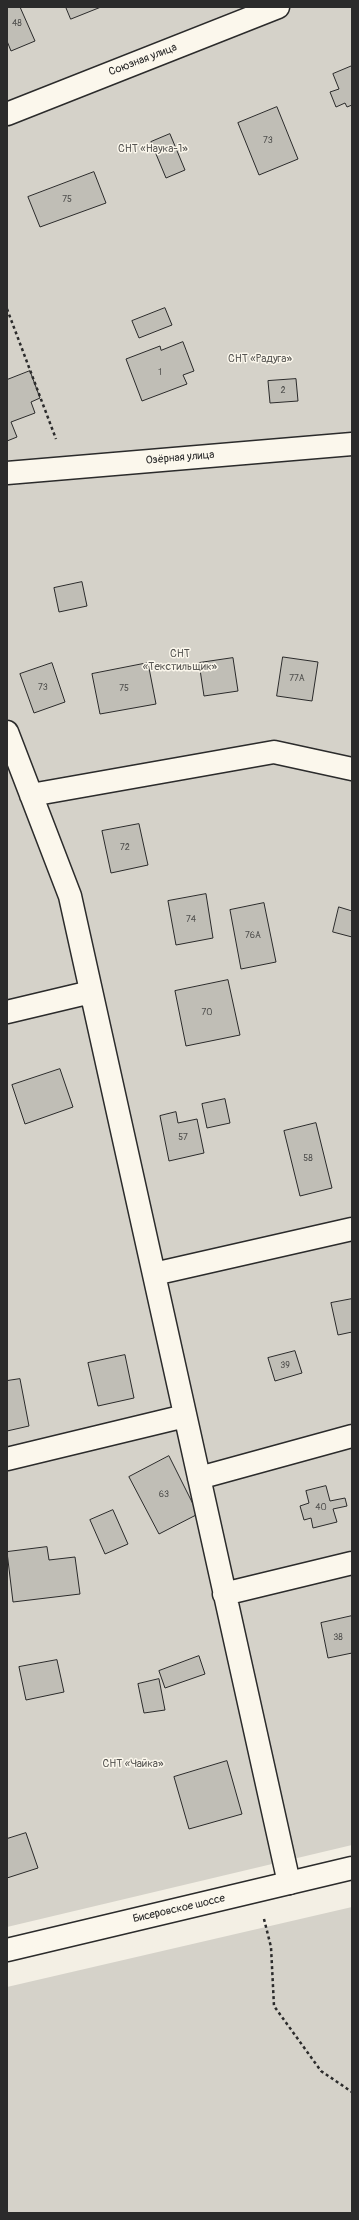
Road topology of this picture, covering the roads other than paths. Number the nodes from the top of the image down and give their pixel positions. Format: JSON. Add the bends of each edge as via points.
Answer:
{"nodes":[{"id":1,"x":278,"y":7,"type":"edge"},
{"id":2,"x":7,"y":114,"type":"edge"},
{"id":3,"x":352,"y":444,"type":"edge"},
{"id":4,"x":7,"y":473,"type":"edge"},
{"id":5,"x":7,"y":732,"type":"edge"},
{"id":6,"x":352,"y":769,"type":"edge"},
{"id":7,"x":31,"y":795,"type":"junction"},
{"id":8,"x":91,"y":992,"type":"junction"},
{"id":9,"x":7,"y":1012,"type":"edge"},
{"id":10,"x":352,"y":1229,"type":"edge"},
{"id":11,"x":154,"y":1274,"type":"junction"},
{"id":12,"x":185,"y":1416,"type":"junction"},
{"id":13,"x":352,"y":1436,"type":"edge"},
{"id":14,"x":7,"y":1459,"type":"edge"},
{"id":15,"x":199,"y":1478,"type":"junction"},
{"id":16,"x":352,"y":1563,"type":"edge"},
{"id":17,"x":224,"y":1594,"type":"junction"},
{"id":18,"x":352,"y":1868,"type":"edge"},
{"id":19,"x":288,"y":1883,"type":"junction"},
{"id":20,"x":7,"y":1950,"type":"edge"}],
"edges":[{"from":1,"to":2,"type":"street","name":"Союзная улица"},
{"from":3,"to":4,"type":"street","name":"Озёрная улица"},
{"from":5,"to":7,"type":"street"},
{"from":6,"to":7,"type":"street","via":[[274,752]]},
{"from":7,"to":8,"type":"street","via":[[70,896]]},
{"from":8,"to":9,"type":"street"},
{"from":8,"to":11,"type":"street"},
{"from":10,"to":11,"type":"street"},
{"from":11,"to":12,"type":"street"},
{"from":12,"to":14,"type":"street"},
{"from":12,"to":15,"type":"street"},
{"from":13,"to":15,"type":"street"},
{"from":15,"to":17,"type":"street"},
{"from":16,"to":17,"type":"street"},
{"from":17,"to":19,"type":"street"},
{"from":18,"to":19,"type":"street","name":"Бисеровское шоссе"},
{"from":19,"to":20,"type":"street","name":"Бисеровское шоссе"}]}
